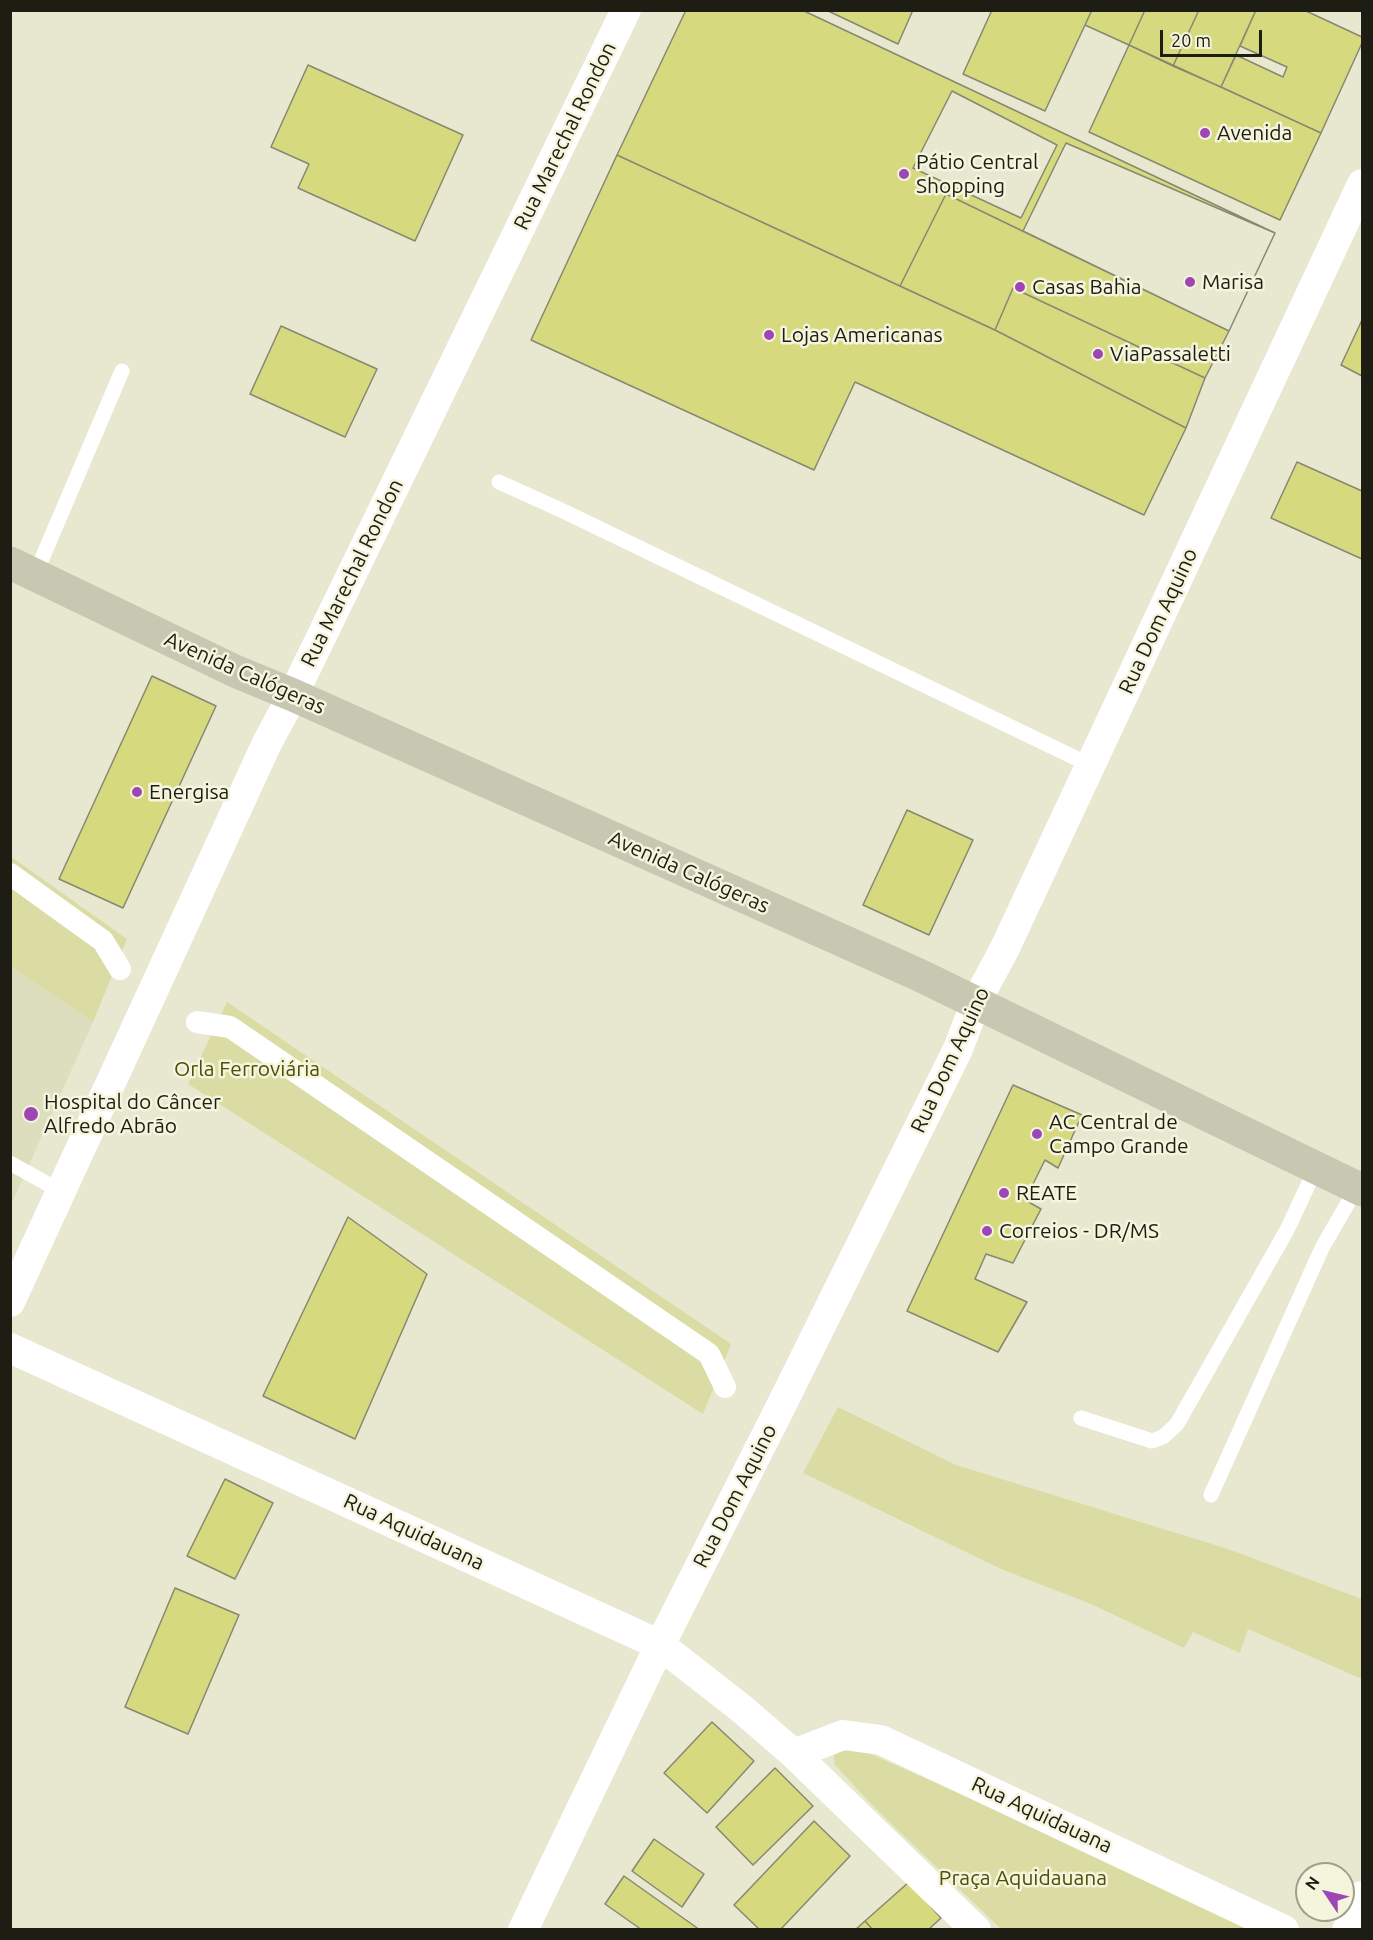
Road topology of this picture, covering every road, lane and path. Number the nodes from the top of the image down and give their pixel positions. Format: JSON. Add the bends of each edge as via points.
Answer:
{"nodes":[{"id":1,"x":626,"y":10,"type":"edge"},
{"id":2,"x":1362,"y":184,"type":"edge"},
{"id":3,"x":122,"y":371,"type":"dead end"},
{"id":4,"x":499,"y":482,"type":"dead end"},
{"id":5,"x":23,"y":569,"type":"edge"},
{"id":6,"x":293,"y":695,"type":"junction"},
{"id":7,"x":1090,"y":765,"type":"junction"},
{"id":8,"x":10,"y":874,"type":"edge"},
{"id":9,"x":120,"y":969,"type":"dead end"},
{"id":10,"x":976,"y":1002,"type":"junction"},
{"id":11,"x":197,"y":1022,"type":"dead end"},
{"id":12,"x":10,"y":1163,"type":"edge"},
{"id":13,"x":1316,"y":1168,"type":"junction"},
{"id":14,"x":1360,"y":1189,"type":"edge"},
{"id":15,"x":62,"y":1192,"type":"junction"},
{"id":16,"x":10,"y":1302,"type":"edge"},
{"id":17,"x":10,"y":1348,"type":"edge"},
{"id":18,"x":725,"y":1387,"type":"dead end"},
{"id":19,"x":1081,"y":1418,"type":"dead end"},
{"id":20,"x":1210,"y":1495,"type":"dead end"},
{"id":21,"x":660,"y":1645,"type":"junction"},
{"id":22,"x":794,"y":1754,"type":"junction"},
{"id":23,"x":1362,"y":1896,"type":"edge"},
{"id":24,"x":966,"y":1926,"type":"edge"},
{"id":25,"x":523,"y":1929,"type":"edge"},
{"id":26,"x":1284,"y":1929,"type":"edge"},
{"id":27,"x":1347,"y":1929,"type":"edge"}],
"edges":[{"from":1,"to":6,"type":"street","name":"Rua Marechal Rondon"},
{"from":2,"to":7,"type":"street","name":"Rua Dom Aquino"},
{"from":3,"to":5,"type":"lane"},
{"from":4,"to":7,"type":"lane"},
{"from":5,"to":6,"type":"main road","name":"Avenida Calógeras"},
{"from":6,"to":10,"type":"main road","name":"Avenida Calógeras"},
{"from":6,"to":15,"type":"street","name":"Rua Marechal Rondon","via":[[267,743]]},
{"from":7,"to":10,"type":"street","name":"Rua Dom Aquino"},
{"from":8,"to":9,"type":"street","via":[[103,940]]},
{"from":10,"to":13,"type":"main road","name":"Avenida Calógeras"},
{"from":10,"to":21,"type":"street","name":"Rua Dom Aquino","via":[[947,1070]]},
{"from":11,"to":18,"type":"street","via":[[230,1026],[709,1354]]},
{"from":12,"to":15,"type":"lane"},
{"from":13,"to":14,"type":"main road","name":"Avenida Calógeras"},
{"from":13,"to":19,"type":"lane","via":[[1287,1230],[1177,1424],[1152,1441]]},
{"from":14,"to":20,"type":"lane","via":[[1322,1248]]},
{"from":15,"to":16,"type":"street","name":"Rua Marechal Rondon"},
{"from":17,"to":21,"type":"street","name":"Rua Aquidauana"},
{"from":21,"to":22,"type":"street","name":"Rua Aquidauana"},
{"from":21,"to":25,"type":"street","name":"Rua Dom Aquino"},
{"from":22,"to":24,"type":"street","name":"Rua Aquidauana"},
{"from":22,"to":26,"type":"street","name":"Rua Aquidauana","via":[[843,1735],[881,1740]]},
{"from":23,"to":27,"type":"street"}]}
